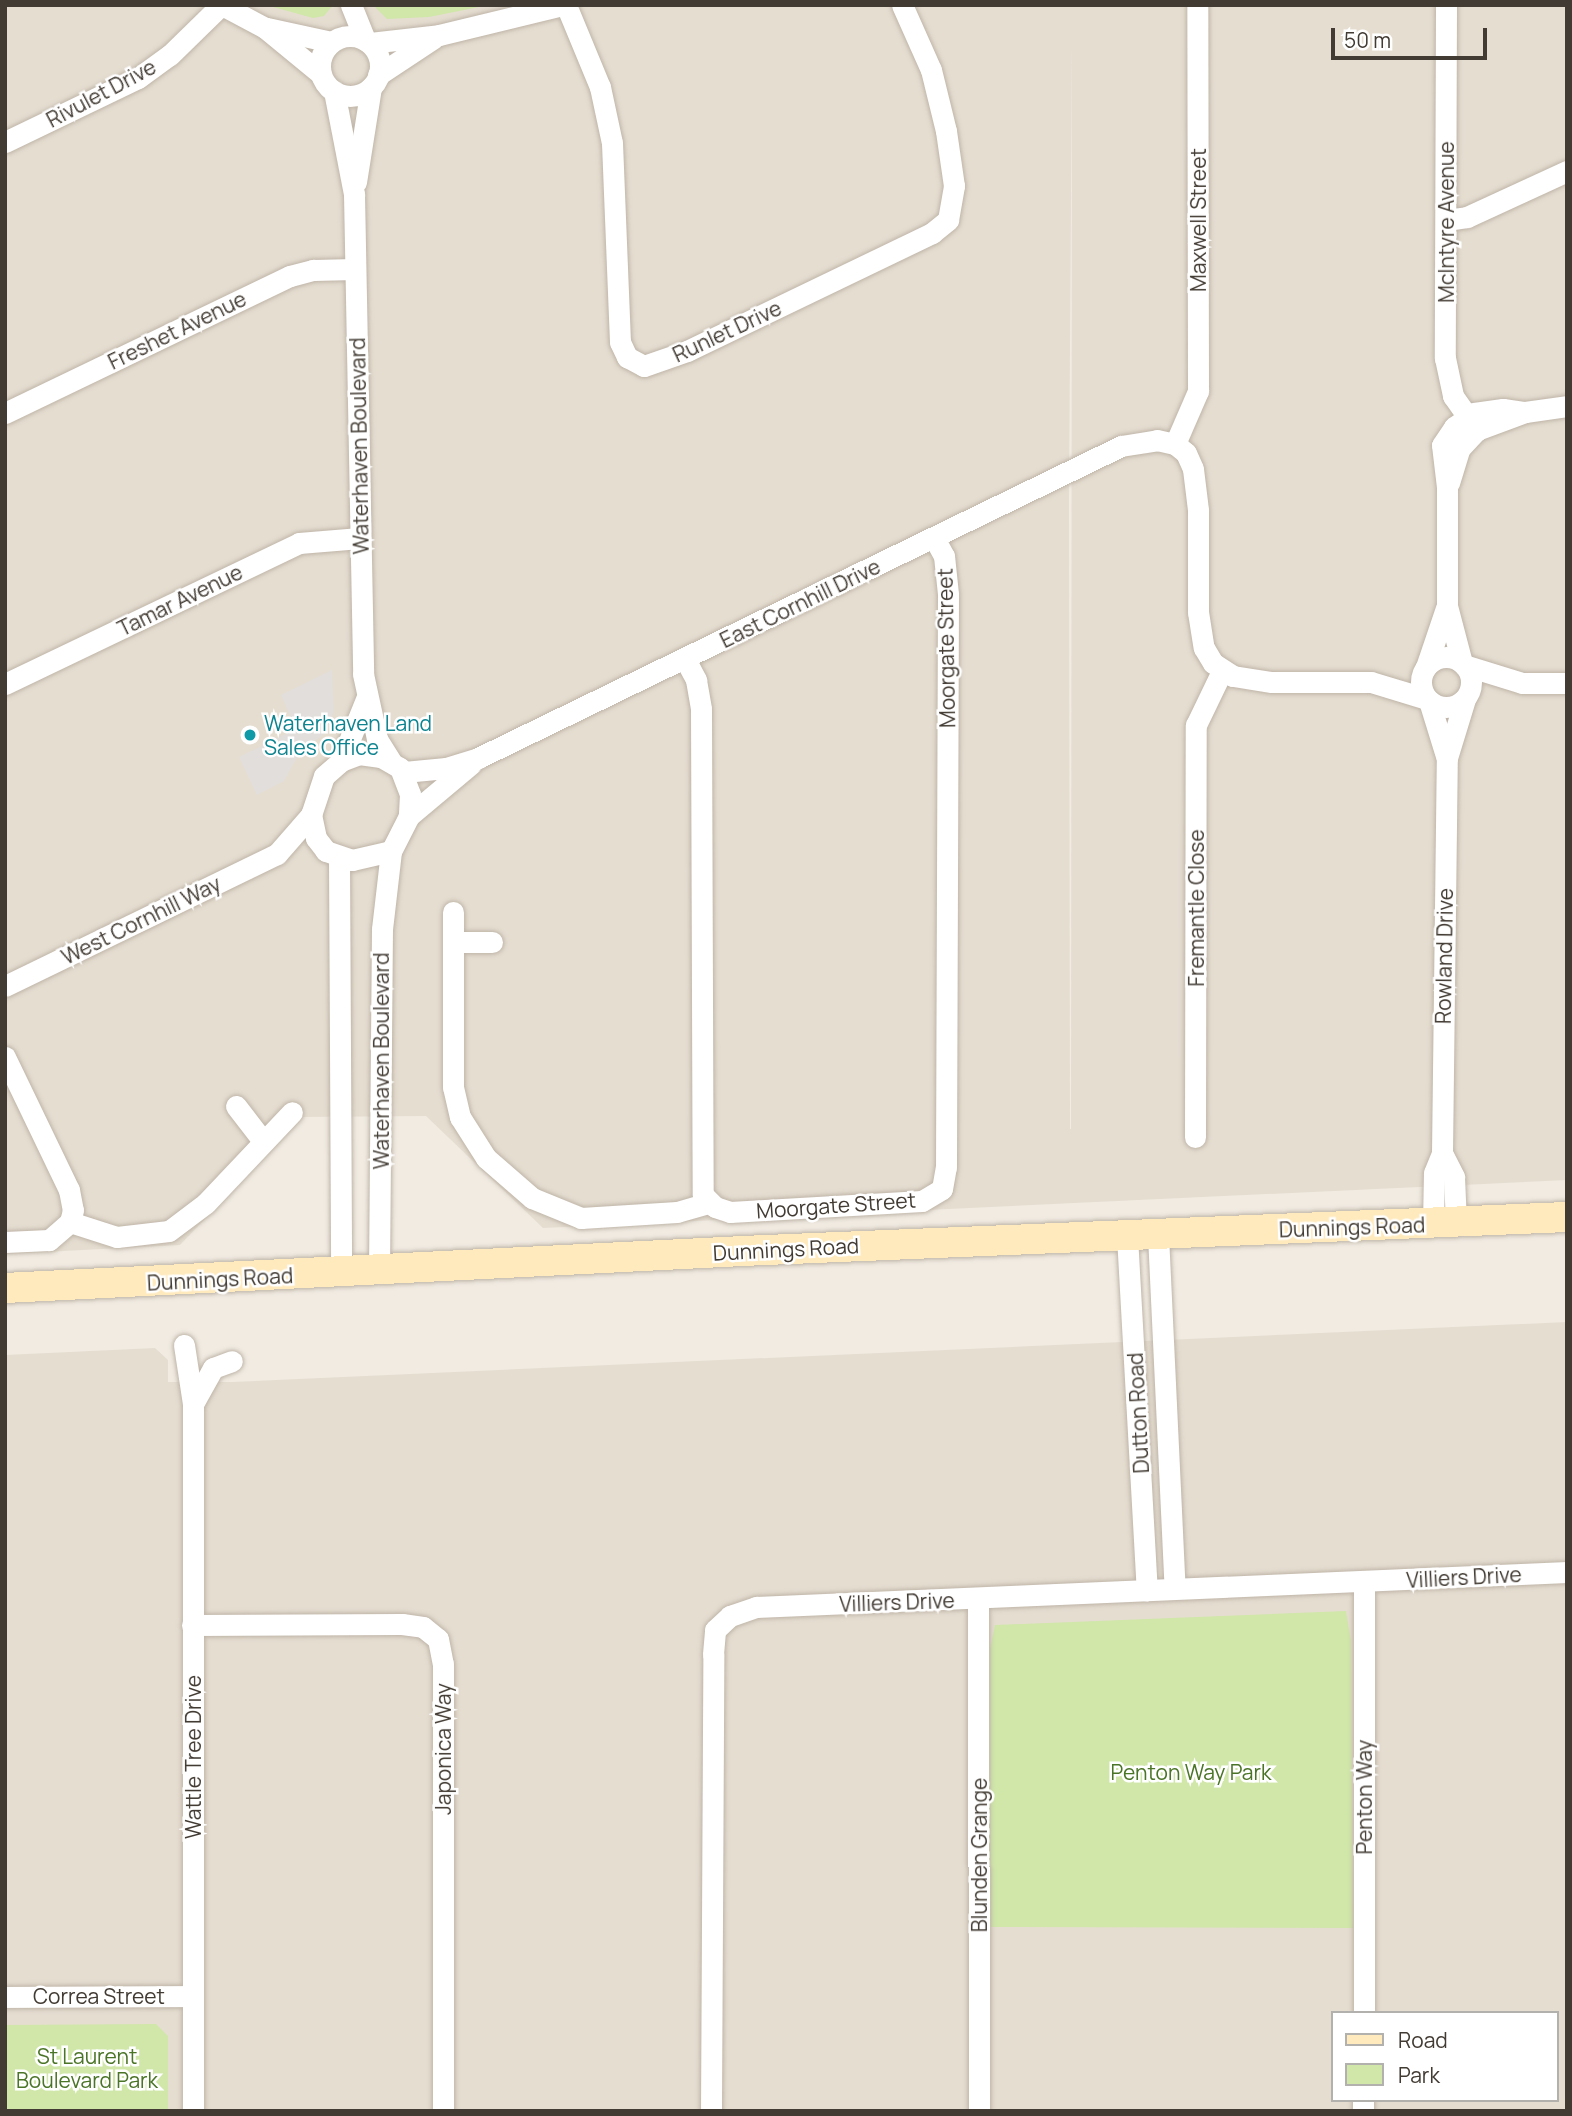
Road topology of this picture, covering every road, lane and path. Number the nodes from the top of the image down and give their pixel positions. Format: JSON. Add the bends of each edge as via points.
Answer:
{"nodes":[{"id":1,"x":221,"y":5,"type":"edge"},
{"id":2,"x":350,"y":5,"type":"edge"},
{"id":3,"x":565,"y":5,"type":"edge"},
{"id":4,"x":902,"y":5,"type":"edge"},
{"id":5,"x":1197,"y":5,"type":"edge"},
{"id":6,"x":1446,"y":5,"type":"edge"},
{"id":7,"x":265,"y":28,"type":"junction"},
{"id":8,"x":439,"y":35,"type":"junction"},
{"id":9,"x":335,"y":40,"type":"junction"},
{"id":10,"x":367,"y":41,"type":"junction"},
{"id":11,"x":375,"y":81,"type":"junction"},
{"id":12,"x":328,"y":82,"type":"junction"},
{"id":13,"x":5,"y":142,"type":"edge"},
{"id":14,"x":1567,"y":171,"type":"edge"},
{"id":15,"x":354,"y":194,"type":"junction"},
{"id":16,"x":1446,"y":220,"type":"junction"},
{"id":17,"x":355,"y":269,"type":"junction"},
{"id":18,"x":1567,"y":405,"type":"edge"},
{"id":19,"x":5,"y":413,"type":"edge"},
{"id":20,"x":1472,"y":423,"type":"junction"},
{"id":21,"x":1178,"y":438,"type":"junction"},
{"id":22,"x":360,"y":538,"type":"junction"},
{"id":23,"x":934,"y":538,"type":"junction"},
{"id":24,"x":1447,"y":606,"type":"junction"},
{"id":25,"x":685,"y":659,"type":"junction"},
{"id":26,"x":1463,"y":664,"type":"junction"},
{"id":27,"x":1425,"y":668,"type":"junction"},
{"id":28,"x":1218,"y":677,"type":"junction"},
{"id":29,"x":1371,"y":682,"type":"junction"},
{"id":30,"x":1522,"y":683,"type":"junction"},
{"id":31,"x":1567,"y":683,"type":"edge"},
{"id":32,"x":5,"y":684,"type":"edge"},
{"id":33,"x":367,"y":697,"type":"junction"},
{"id":34,"x":1465,"y":698,"type":"junction"},
{"id":35,"x":1428,"y":700,"type":"junction"},
{"id":36,"x":478,"y":758,"type":"junction"},
{"id":37,"x":1447,"y":758,"type":"junction"},
{"id":38,"x":341,"y":761,"type":"junction"},
{"id":39,"x":397,"y":766,"type":"junction"},
{"id":40,"x":311,"y":815,"type":"junction"},
{"id":41,"x":409,"y":816,"type":"junction"},
{"id":42,"x":391,"y":851,"type":"junction"},
{"id":43,"x":277,"y":854,"type":"junction"},
{"id":44,"x":333,"y":854,"type":"junction"},
{"id":45,"x":453,"y":912,"type":"dead end"},
{"id":46,"x":454,"y":942,"type":"junction"},
{"id":47,"x":492,"y":942,"type":"dead end"},
{"id":48,"x":5,"y":986,"type":"edge"},
{"id":49,"x":5,"y":1057,"type":"edge"},
{"id":50,"x":236,"y":1105,"type":"dead end"},
{"id":51,"x":292,"y":1112,"type":"dead end"},
{"id":52,"x":1195,"y":1137,"type":"dead end"},
{"id":53,"x":263,"y":1141,"type":"junction"},
{"id":54,"x":708,"y":1203,"type":"junction"},
{"id":55,"x":1567,"y":1217,"type":"edge"},
{"id":56,"x":70,"y":1222,"type":"junction"},
{"id":57,"x":1444,"y":1223,"type":"junction"},
{"id":58,"x":1158,"y":1235,"type":"junction"},
{"id":59,"x":1127,"y":1236,"type":"junction"},
{"id":60,"x":5,"y":1242,"type":"edge"},
{"id":61,"x":379,"y":1270,"type":"junction"},
{"id":62,"x":341,"y":1272,"type":"junction"},
{"id":63,"x":5,"y":1288,"type":"edge"},
{"id":64,"x":184,"y":1345,"type":"dead end"},
{"id":65,"x":232,"y":1361,"type":"dead end"},
{"id":66,"x":193,"y":1404,"type":"junction"},
{"id":67,"x":1567,"y":1572,"type":"edge"},
{"id":68,"x":1364,"y":1581,"type":"junction"},
{"id":69,"x":1175,"y":1589,"type":"junction"},
{"id":70,"x":1147,"y":1590,"type":"junction"},
{"id":71,"x":978,"y":1600,"type":"junction"},
{"id":72,"x":192,"y":1625,"type":"junction"},
{"id":73,"x":193,"y":1996,"type":"junction"},
{"id":74,"x":5,"y":1997,"type":"edge"},
{"id":75,"x":1364,"y":2011,"type":"edge"},
{"id":76,"x":193,"y":2111,"type":"edge"},
{"id":77,"x":443,"y":2111,"type":"edge"},
{"id":78,"x":711,"y":2111,"type":"edge"},
{"id":79,"x":979,"y":2111,"type":"edge"}],
"edges":[{"from":1,"to":7,"type":"street"},
{"from":1,"to":13,"type":"street","name":"Rivulet Drive","via":[[148,72]]},
{"from":2,"to":9,"type":"street"},
{"from":2,"to":10,"type":"street"},
{"from":3,"to":4,"type":"street","name":"Runlet Drive","via":[[600,87],[612,143],[620,342],[627,357],[644,366],[687,351],[932,233],[948,220],[954,186],[946,131],[931,70]]},
{"from":3,"to":8,"type":"street"},
{"from":5,"to":21,"type":"street","name":"Maxwell Street","via":[[1198,391]]},
{"from":6,"to":16,"type":"street","name":"McIntyre Avenue"},
{"from":7,"to":9,"type":"street"},
{"from":7,"to":12,"type":"street"},
{"from":8,"to":10,"type":"street"},
{"from":8,"to":11,"type":"street"},
{"from":9,"to":10,"type":"street"},
{"from":9,"to":12,"type":"street","via":[[321,58]]},
{"from":10,"to":11,"type":"street","via":[[377,54]]},
{"from":11,"to":12,"type":"street","via":[[351,95]]},
{"from":11,"to":15,"type":"street","name":"Waterhaven Boulevard"},
{"from":12,"to":15,"type":"street","name":"Waterhaven Boulevard"},
{"from":14,"to":16,"type":"street","via":[[1467,217]]},
{"from":15,"to":17,"type":"street","name":"Waterhaven Boulevard"},
{"from":16,"to":20,"type":"street","name":"McIntyre Avenue","via":[[1446,358],[1453,396]]},
{"from":17,"to":19,"type":"street","name":"Freshet Avenue","via":[[313,270],[290,276]]},
{"from":17,"to":22,"type":"street","name":"Waterhaven Boulevard"},
{"from":18,"to":20,"type":"street"},
{"from":20,"to":24,"type":"street","via":[[1447,487]]},
{"from":21,"to":23,"type":"street","name":"East Cornhill Drive","via":[[1150,428]]},
{"from":21,"to":28,"type":"street","via":[[1205,461],[1198,510],[1198,612],[1191,651],[1197,666]]},
{"from":22,"to":32,"type":"street","name":"Tamar Avenue","via":[[299,543]]},
{"from":22,"to":33,"type":"street","name":"Waterhaven Boulevard"},
{"from":23,"to":25,"type":"street","name":"East Cornhill Drive"},
{"from":23,"to":54,"type":"street","name":"Moorgate Street","via":[[944,556],[948,594],[946,1179],[935,1195],[909,1203],[730,1212]]},
{"from":24,"to":26,"type":"street"},
{"from":24,"to":27,"type":"street"},
{"from":25,"to":36,"type":"street","name":"East Cornhill Drive"},
{"from":25,"to":54,"type":"street","via":[[696,680],[701,709],[699,1170],[700,1187]]},
{"from":26,"to":27,"type":"street","via":[[1440,658]]},
{"from":26,"to":30,"type":"street"},
{"from":26,"to":34,"type":"street","via":[[1471,679]]},
{"from":27,"to":29,"type":"street"},
{"from":27,"to":35,"type":"street","via":[[1421,687]]},
{"from":28,"to":29,"type":"street","via":[[1239,688],[1272,682]]},
{"from":28,"to":52,"type":"street","name":"Fremantle Close","via":[[1196,725]]},
{"from":29,"to":35,"type":"street"},
{"from":30,"to":31,"type":"street"},
{"from":30,"to":34,"type":"street"},
{"from":33,"to":38,"type":"street","name":"Waterhaven Boulevard"},
{"from":33,"to":39,"type":"street","name":"Waterhaven Boulevard","via":[[377,739]]},
{"from":34,"to":35,"type":"street","via":[[1447,707]]},
{"from":34,"to":37,"type":"street","name":"Rowland Drive"},
{"from":35,"to":37,"type":"street","name":"Rowland Drive"},
{"from":36,"to":39,"type":"street","name":"East Cornhill Drive","via":[[446,768]]},
{"from":36,"to":41,"type":"street","name":"East Cornhill Drive"},
{"from":37,"to":57,"type":"street","name":"Rowland Drive","via":[[1442,1153],[1434,1173]]},
{"from":38,"to":39,"type":"street","via":[[359,754]]},
{"from":38,"to":40,"type":"street","via":[[324,775]]},
{"from":39,"to":41,"type":"street"},
{"from":40,"to":43,"type":"street","name":"West Cornhill Way"},
{"from":40,"to":44,"type":"street","via":[[316,838]]},
{"from":41,"to":42,"type":"street"},
{"from":42,"to":44,"type":"street","via":[[368,859]]},
{"from":42,"to":61,"type":"street","name":"Waterhaven Boulevard","via":[[382,929]]},
{"from":43,"to":44,"type":"street","name":"West Cornhill Way"},
{"from":43,"to":48,"type":"street","name":"West Cornhill Way"},
{"from":44,"to":62,"type":"street","name":"Waterhaven Boulevard"},
{"from":45,"to":46,"type":"street"},
{"from":46,"to":47,"type":"street"},
{"from":46,"to":54,"type":"street","via":[[453,1087],[460,1117],[486,1158],[532,1198],[582,1218],[677,1212]]},
{"from":49,"to":56,"type":"street","via":[[71,1197]]},
{"from":50,"to":53,"type":"street"},
{"from":51,"to":53,"type":"street"},
{"from":53,"to":56,"type":"street","via":[[191,1217],[169,1231],[117,1237]]},
{"from":55,"to":57,"type":"street","name":"Dunnings Road"},
{"from":56,"to":60,"type":"street","via":[[49,1240]]},
{"from":57,"to":58,"type":"street","name":"Dunnings Road"},
{"from":58,"to":59,"type":"street","name":"Dunnings Road"},
{"from":58,"to":69,"type":"street","name":"Dutton Road"},
{"from":59,"to":61,"type":"street","name":"Dunnings Road"},
{"from":59,"to":70,"type":"street","name":"Dutton Road"},
{"from":61,"to":62,"type":"street","name":"Dunnings Road"},
{"from":62,"to":63,"type":"street","name":"Dunnings Road"},
{"from":64,"to":66,"type":"street","name":"Wattle Tree Drive"},
{"from":65,"to":66,"type":"street","name":"Wattle Tree Drive","via":[[205,1377]]},
{"from":66,"to":72,"type":"street","name":"Wattle Tree Drive"},
{"from":67,"to":68,"type":"street","name":"Villiers Drive"},
{"from":68,"to":69,"type":"street","name":"Villiers Drive"},
{"from":68,"to":75,"type":"street","name":"Penton Way"},
{"from":69,"to":70,"type":"street","name":"Villiers Drive"},
{"from":70,"to":71,"type":"street","name":"Villiers Drive"},
{"from":71,"to":78,"type":"street","name":"Villiers Drive","via":[[756,1607],[730,1616],[715,1630]]},
{"from":71,"to":79,"type":"street","name":"Blunden Grange"},
{"from":72,"to":73,"type":"street","name":"Wattle Tree Drive"},
{"from":72,"to":77,"type":"street","name":"Japonica Way","via":[[414,1625],[438,1639],[443,1664]]},
{"from":73,"to":74,"type":"street","name":"Correa Street"},
{"from":73,"to":76,"type":"street","name":"Wattle Tree Drive"}]}
